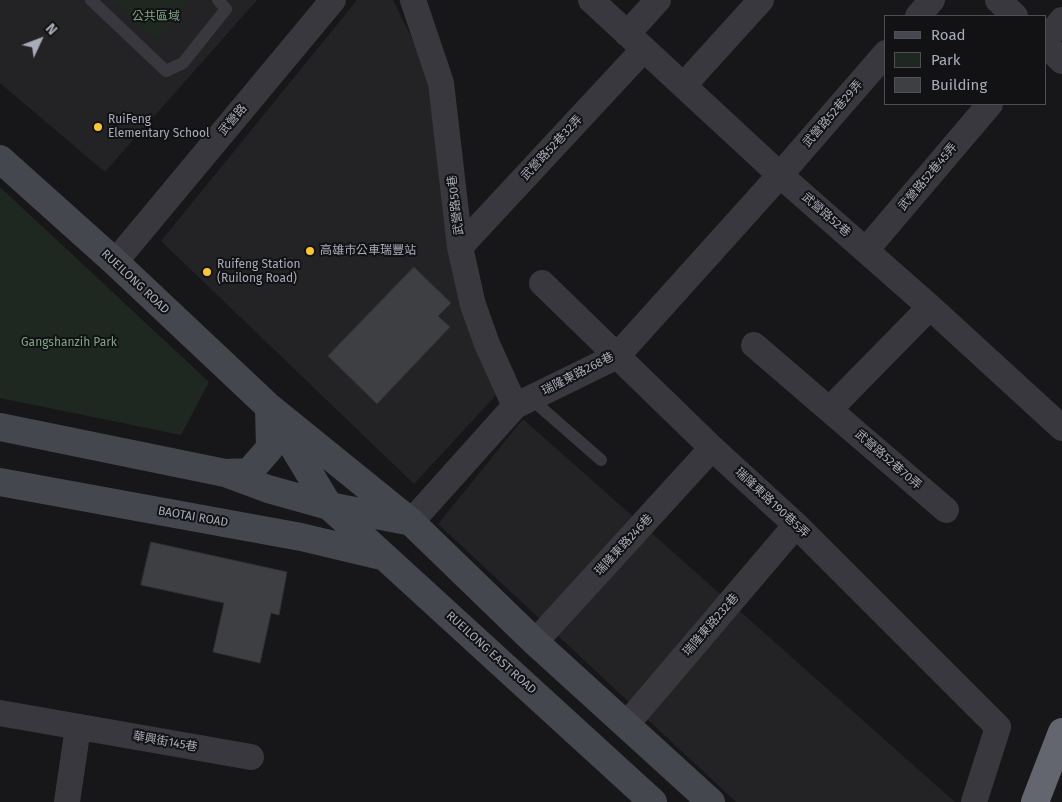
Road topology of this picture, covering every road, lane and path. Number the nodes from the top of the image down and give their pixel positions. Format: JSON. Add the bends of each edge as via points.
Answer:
{"nodes":[{"id":1,"x":91,"y":0,"type":"edge"},
{"id":2,"x":218,"y":0,"type":"edge"},
{"id":3,"x":333,"y":0,"type":"edge"},
{"id":4,"x":413,"y":0,"type":"edge"},
{"id":5,"x":591,"y":0,"type":"edge"},
{"id":6,"x":658,"y":0,"type":"edge"},
{"id":7,"x":761,"y":0,"type":"edge"},
{"id":8,"x":932,"y":0,"type":"edge"},
{"id":9,"x":998,"y":0,"type":"edge"},
{"id":10,"x":919,"y":15,"type":"edge"},
{"id":11,"x":1014,"y":15,"type":"edge"},
{"id":12,"x":1062,"y":20,"type":"edge"},
{"id":13,"x":1047,"y":38,"type":"edge"},
{"id":14,"x":636,"y":41,"type":"junction"},
{"id":15,"x":1047,"y":46,"type":"edge"},
{"id":16,"x":884,"y":55,"type":"edge"},
{"id":17,"x":1062,"y":61,"type":"edge"},
{"id":18,"x":684,"y":85,"type":"junction"},
{"id":19,"x":989,"y":105,"type":"edge"},
{"id":20,"x":0,"y":159,"type":"edge"},
{"id":21,"x":780,"y":175,"type":"junction"},
{"id":22,"x":460,"y":248,"type":"junction"},
{"id":23,"x":866,"y":250,"type":"junction"},
{"id":24,"x":115,"y":262,"type":"junction"},
{"id":25,"x":542,"y":283,"type":"dead end"},
{"id":26,"x":930,"y":307,"type":"junction"},
{"id":27,"x":754,"y":345,"type":"dead end"},
{"id":28,"x":616,"y":356,"type":"junction"},
{"id":29,"x":522,"y":402,"type":"junction"},
{"id":30,"x":269,"y":407,"type":"junction"},
{"id":31,"x":830,"y":410,"type":"junction"},
{"id":32,"x":0,"y":427,"type":"edge"},
{"id":33,"x":1062,"y":428,"type":"edge"},
{"id":34,"x":712,"y":448,"type":"junction"},
{"id":35,"x":601,"y":460,"type":"dead end"},
{"id":36,"x":225,"y":473,"type":"junction"},
{"id":37,"x":355,"y":477,"type":"junction"},
{"id":38,"x":0,"y":482,"type":"edge"},
{"id":39,"x":329,"y":506,"type":"junction"},
{"id":40,"x":946,"y":510,"type":"dead end"},
{"id":41,"x":411,"y":522,"type":"junction"},
{"id":42,"x":796,"y":526,"type":"junction"},
{"id":43,"x":301,"y":536,"type":"junction"},
{"id":44,"x":385,"y":556,"type":"junction"},
{"id":45,"x":535,"y":642,"type":"junction"},
{"id":46,"x":0,"y":713,"type":"edge"},
{"id":47,"x":626,"y":725,"type":"junction"},
{"id":48,"x":78,"y":727,"type":"junction"},
{"id":49,"x":1062,"y":732,"type":"edge"},
{"id":50,"x":251,"y":757,"type":"dead end"},
{"id":51,"x":67,"y":802,"type":"edge"},
{"id":52,"x":653,"y":802,"type":"edge"},
{"id":53,"x":711,"y":802,"type":"edge"},
{"id":54,"x":974,"y":802,"type":"edge"},
{"id":55,"x":1035,"y":802,"type":"edge"}],
"edges":[{"from":1,"to":2,"type":"lane","via":[[166,71],[183,63],[226,9]]},
{"from":3,"to":24,"type":"street","name":"武營路"},
{"from":4,"to":22,"type":"street","name":"武營路50巷","via":[[441,83]]},
{"from":5,"to":14,"type":"street","name":"武營路52巷"},
{"from":6,"to":14,"type":"street","name":"武營路52巷32弄"},
{"from":7,"to":18,"type":"street"},
{"from":8,"to":10,"type":"street"},
{"from":9,"to":11,"type":"street"},
{"from":12,"to":13,"type":"street"},
{"from":14,"to":18,"type":"street","name":"武營路52巷"},
{"from":14,"to":22,"type":"street","name":"武營路52巷32弄"},
{"from":15,"to":17,"type":"street"},
{"from":16,"to":21,"type":"street","name":"武營路52巷29弄"},
{"from":18,"to":21,"type":"street","name":"武營路52巷"},
{"from":19,"to":23,"type":"street","name":"武營路52巷45弄"},
{"from":20,"to":24,"type":"street","name":"RUEILONG ROAD"},
{"from":21,"to":23,"type":"street","name":"武營路52巷"},
{"from":21,"to":28,"type":"street","name":"瑞隆東路268巷"},
{"from":22,"to":29,"type":"street","name":"武營路50巷","via":[[473,305],[487,344]]},
{"from":23,"to":26,"type":"street","name":"武營路52巷"},
{"from":24,"to":30,"type":"street","name":"RUEILONG ROAD"},
{"from":25,"to":28,"type":"street","name":"瑞隆東路190巷5弄"},
{"from":26,"to":31,"type":"street"},
{"from":26,"to":33,"type":"street","name":"武營路52巷"},
{"from":27,"to":31,"type":"street","name":"武營路52巷70弄"},
{"from":28,"to":29,"type":"street","name":"瑞隆東路268巷"},
{"from":28,"to":34,"type":"street","name":"瑞隆東路190巷5弄"},
{"from":29,"to":35,"type":"lane"},
{"from":29,"to":41,"type":"street","name":"瑞隆東路268巷"},
{"from":30,"to":36,"type":"street","via":[[270,448],[249,472]]},
{"from":30,"to":37,"type":"street","name":"RUEILONG ROAD"},
{"from":30,"to":39,"type":"street","name":"RUEILONG ROAD"},
{"from":31,"to":40,"type":"street","name":"武營路52巷70弄"},
{"from":32,"to":36,"type":"street"},
{"from":34,"to":42,"type":"street","name":"瑞隆東路190巷5弄"},
{"from":34,"to":45,"type":"street","name":"瑞隆東路246巷"},
{"from":36,"to":39,"type":"street"},
{"from":37,"to":39,"type":"street"},
{"from":37,"to":41,"type":"street","name":"RUEILONG ROAD"},
{"from":38,"to":43,"type":"street","name":"BAOTAI ROAD"},
{"from":39,"to":41,"type":"street"},
{"from":39,"to":43,"type":"street"},
{"from":39,"to":44,"type":"street","name":"RUEILONG EAST ROAD"},
{"from":41,"to":45,"type":"street"},
{"from":42,"to":47,"type":"street","name":"瑞隆東路232巷"},
{"from":42,"to":54,"type":"street","name":"瑞隆東路190巷5弄","via":[[998,727]]},
{"from":43,"to":44,"type":"street","name":"BAOTAI ROAD"},
{"from":44,"to":52,"type":"street","name":"RUEILONG EAST ROAD"},
{"from":45,"to":47,"type":"street"},
{"from":46,"to":48,"type":"street","name":"華興街145巷"},
{"from":47,"to":53,"type":"street"},
{"from":48,"to":50,"type":"street","name":"華興街145巷"},
{"from":48,"to":51,"type":"street"},
{"from":49,"to":55,"type":"highway"}]}
